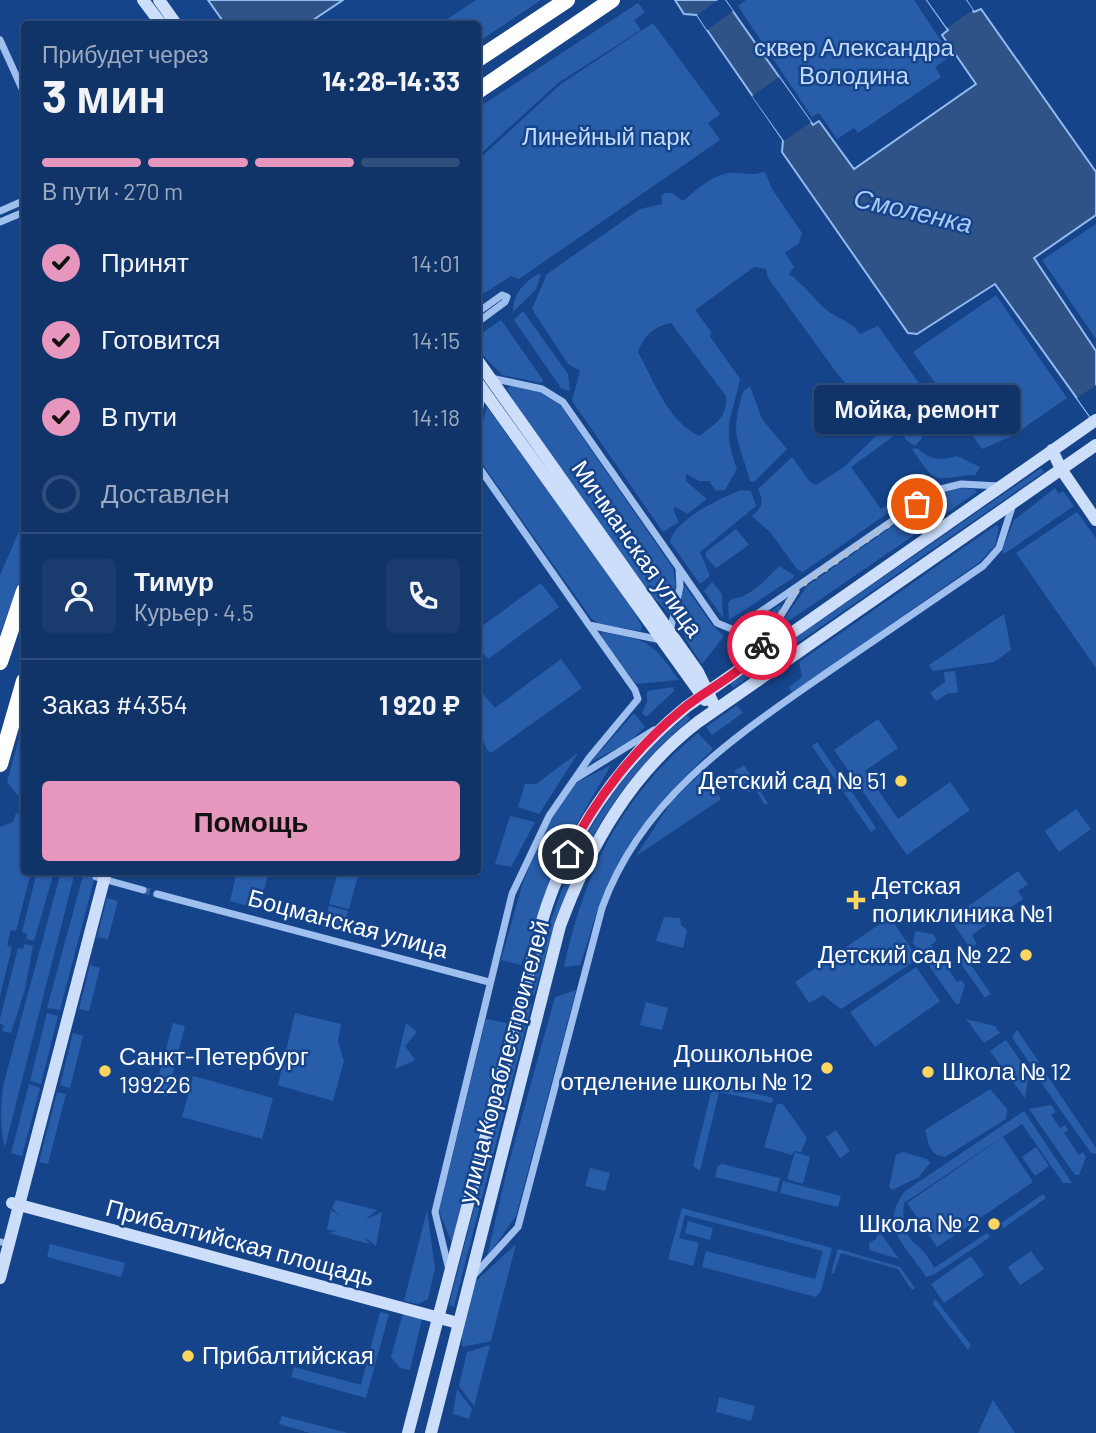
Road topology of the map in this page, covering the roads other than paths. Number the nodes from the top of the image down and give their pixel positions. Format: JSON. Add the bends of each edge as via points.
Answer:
{"nodes":[{"id":1,"x":144,"y":0,"type":"edge"},
{"id":2,"x":159,"y":0,"type":"edge"},
{"id":3,"x":567,"y":0,"type":"edge"},
{"id":4,"x":612,"y":0,"type":"edge"},
{"id":5,"x":159,"y":21,"type":"edge"},
{"id":6,"x":174,"y":21,"type":"edge"},
{"id":7,"x":0,"y":40,"type":"edge"},
{"id":8,"x":481,"y":57,"type":"edge"},
{"id":9,"x":21,"y":86,"type":"edge"},
{"id":10,"x":481,"y":88,"type":"edge"},
{"id":11,"x":21,"y":202,"type":"edge"},
{"id":12,"x":0,"y":211,"type":"edge"},
{"id":13,"x":21,"y":213,"type":"edge"},
{"id":14,"x":0,"y":222,"type":"edge"},
{"id":15,"x":481,"y":310,"type":"edge"},
{"id":16,"x":481,"y":320,"type":"edge"},
{"id":17,"x":481,"y":365,"type":"edge"},
{"id":18,"x":491,"y":378,"type":"junction"},
{"id":19,"x":481,"y":387,"type":"edge"},
{"id":20,"x":1094,"y":421,"type":"edge"},
{"id":21,"x":1096,"y":445,"type":"edge"},
{"id":22,"x":1052,"y":450,"type":"junction"},
{"id":23,"x":1064,"y":467,"type":"junction"},
{"id":24,"x":481,"y":470,"type":"edge"},
{"id":25,"x":1000,"y":486,"type":"junction"},
{"id":26,"x":1013,"y":504,"type":"junction"},
{"id":27,"x":1096,"y":506,"type":"edge"},
{"id":28,"x":1096,"y":520,"type":"edge"},
{"id":29,"x":679,"y":568,"type":"junction"},
{"id":30,"x":798,"y":587,"type":"junction"},
{"id":31,"x":21,"y":600,"type":"edge"},
{"id":32,"x":589,"y":625,"type":"junction"},
{"id":33,"x":666,"y":636,"type":"junction"},
{"id":34,"x":752,"y":660,"type":"junction"},
{"id":35,"x":0,"y":662,"type":"edge"},
{"id":36,"x":21,"y":691,"type":"edge"},
{"id":37,"x":704,"y":693,"type":"junction"},
{"id":38,"x":716,"y":709,"type":"junction"},
{"id":39,"x":667,"y":722,"type":"junction"},
{"id":40,"x":0,"y":764,"type":"edge"},
{"id":41,"x":570,"y":784,"type":"junction"},
{"id":42,"x":101,"y":875,"type":"edge"},
{"id":43,"x":143,"y":890,"type":"tunnel mouth"},
{"id":44,"x":157,"y":894,"type":"tunnel mouth"},
{"id":45,"x":489,"y":982,"type":"junction"},
{"id":46,"x":15,"y":1204,"type":"junction"},
{"id":47,"x":0,"y":1244,"type":"edge"},
{"id":48,"x":450,"y":1275,"type":"junction"},
{"id":49,"x":0,"y":1278,"type":"edge"},
{"id":50,"x":469,"y":1281,"type":"junction"},
{"id":51,"x":438,"y":1318,"type":"junction"},
{"id":52,"x":458,"y":1323,"type":"junction"},
{"id":53,"x":408,"y":1433,"type":"edge"},
{"id":54,"x":431,"y":1433,"type":"edge"}],
"edges":[{"from":1,"to":5,"type":"main road"},
{"from":2,"to":6,"type":"main road"},
{"from":3,"to":8,"type":"highway"},
{"from":4,"to":10,"type":"highway"},
{"from":7,"to":9,"type":"street"},
{"from":11,"to":12,"type":"street"},
{"from":13,"to":14,"type":"street"},
{"from":15,"to":16,"type":"street","via":[[502,295],[507,297]]},
{"from":17,"to":18,"type":"main road","name":"Мичманская улица"},
{"from":18,"to":29,"type":"street","via":[[542,389],[563,402]]},
{"from":18,"to":33,"type":"main road","name":"Мичманская улица"},
{"from":19,"to":33,"type":"main road","name":"Мичманская улица"},
{"from":20,"to":22,"type":"main road","name":"улица Кораблестроителей"},
{"from":21,"to":23,"type":"main road","name":"улица Кораблестроителей"},
{"from":22,"to":23,"type":"main road"},
{"from":22,"to":25,"type":"main road","name":"улица Кораблестроителей"},
{"from":23,"to":26,"type":"main road","name":"улица Кораблестроителей"},
{"from":23,"to":27,"type":"main road"},
{"from":23,"to":28,"type":"main road"},
{"from":24,"to":32,"type":"street"},
{"from":25,"to":30,"type":"street","via":[[961,484],[937,490]]},
{"from":25,"to":34,"type":"main road","name":"улица Кораблестроителей"},
{"from":26,"to":38,"type":"main road","name":"улица Кораблестроителей"},
{"from":26,"to":50,"type":"street","via":[[999,548],[983,566],[719,749],[668,798],[635,841],[610,886],[595,932],[518,1227]]},
{"from":29,"to":30,"type":"street","via":[[712,618],[728,630],[740,627]]},
{"from":29,"to":33,"type":"street","via":[[680,587]]},
{"from":30,"to":34,"type":"street"},
{"from":31,"to":35,"type":"highway"},
{"from":32,"to":33,"type":"street"},
{"from":32,"to":41,"type":"street","name":"улица Кораблестроителей","via":[[637,695],[636,705]]},
{"from":33,"to":37,"type":"main road","name":"Мичманская улица"},
{"from":34,"to":37,"type":"main road","name":"улица Кораблестроителей"},
{"from":36,"to":40,"type":"highway"},
{"from":37,"to":38,"type":"main road","name":"Мичманская улица"},
{"from":37,"to":39,"type":"main road","name":"улица Кораблестроителей"},
{"from":38,"to":50,"type":"main road","name":"улица Кораблестроителей","via":[[679,737],[633,787],[579,876],[560,926]]},
{"from":39,"to":41,"type":"street"},
{"from":39,"to":48,"type":"main road","name":"улица Кораблестроителей","via":[[595,806],[550,893]]},
{"from":41,"to":45,"type":"street","name":"улица Кораблестроителей","via":[[546,821],[512,894]]},
{"from":42,"to":43,"type":"street"},
{"from":42,"to":46,"type":"main road"},
{"from":44,"to":45,"type":"street","name":"Боцманская улица"},
{"from":45,"to":48,"type":"street","name":"улица Кораблестроителей","via":[[435,1212]]},
{"from":46,"to":47,"type":"main road"},
{"from":46,"to":49,"type":"main road"},
{"from":46,"to":51,"type":"main road","name":"Прибалтийская площадь"},
{"from":48,"to":51,"type":"main road","name":"улица Кораблестроителей"},
{"from":50,"to":52,"type":"main road","name":"улица Кораблестроителей"},
{"from":51,"to":52,"type":"main road","name":"Прибалтийская площадь"},
{"from":51,"to":53,"type":"main road","name":"улица Кораблестроителей"},
{"from":52,"to":54,"type":"main road","name":"улица Кораблестроителей"}]}
